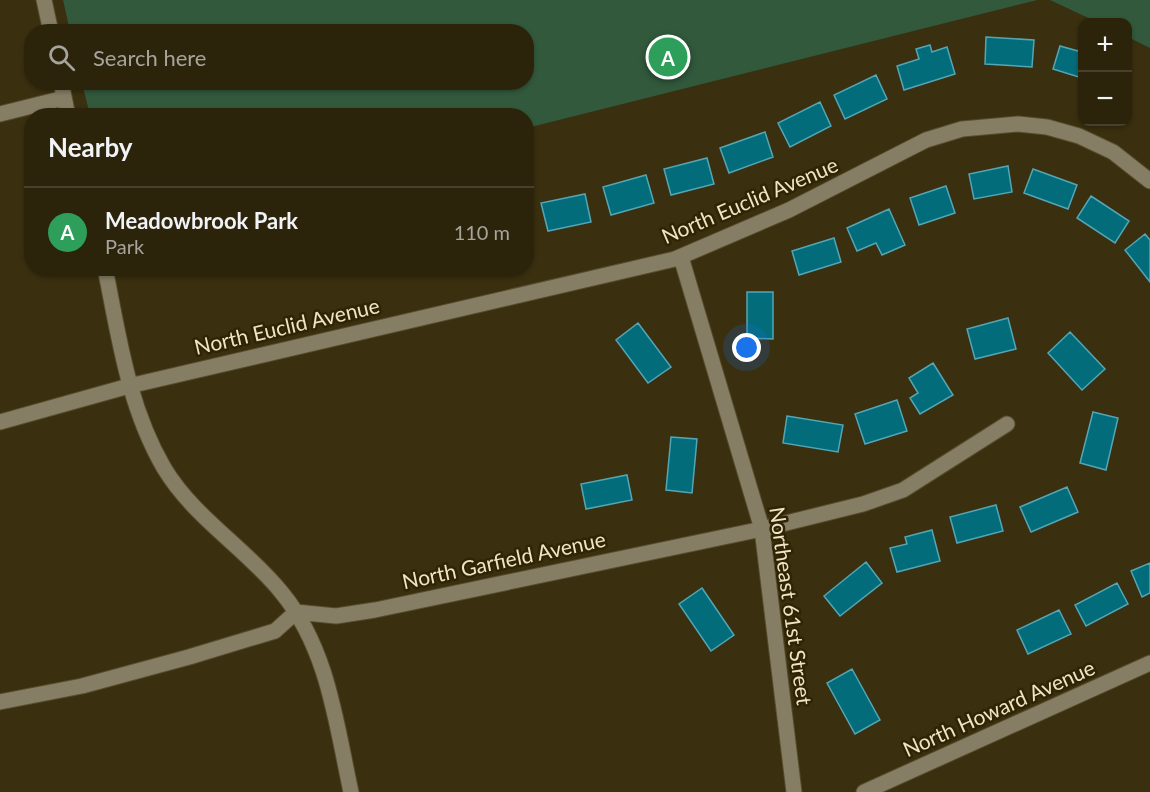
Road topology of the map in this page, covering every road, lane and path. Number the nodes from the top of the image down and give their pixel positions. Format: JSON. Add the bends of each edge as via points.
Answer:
{"nodes":[{"id":1,"x":44,"y":0,"type":"edge"},
{"id":2,"x":49,"y":24,"type":"edge"},
{"id":3,"x":62,"y":90,"type":"edge"},
{"id":4,"x":64,"y":98,"type":"junction"},
{"id":5,"x":66,"y":108,"type":"edge"},
{"id":6,"x":0,"y":114,"type":"edge"},
{"id":7,"x":1150,"y":181,"type":"edge"},
{"id":8,"x":681,"y":257,"type":"junction"},
{"id":9,"x":107,"y":276,"type":"edge"},
{"id":10,"x":129,"y":386,"type":"junction"},
{"id":11,"x":0,"y":422,"type":"edge"},
{"id":12,"x":1007,"y":424,"type":"dead end"},
{"id":13,"x":762,"y":529,"type":"junction"},
{"id":14,"x":296,"y":612,"type":"junction"},
{"id":15,"x":1150,"y":663,"type":"edge"},
{"id":16,"x":0,"y":702,"type":"edge"},
{"id":17,"x":351,"y":792,"type":"edge"},
{"id":18,"x":794,"y":792,"type":"edge"},
{"id":19,"x":864,"y":792,"type":"edge"}],
"edges":[{"from":1,"to":2,"type":"street"},
{"from":3,"to":4,"type":"street"},
{"from":4,"to":5,"type":"street"},
{"from":4,"to":6,"type":"street"},
{"from":7,"to":8,"type":"street","name":"North Euclid Avenue","via":[[1113,152],[1047,127],[1018,124],[962,129],[926,140],[789,210]]},
{"from":8,"to":10,"type":"street","name":"North Euclid Avenue"},
{"from":8,"to":13,"type":"street","name":"Northeast 61st Street"},
{"from":9,"to":10,"type":"street"},
{"from":10,"to":11,"type":"street","name":"North Euclid Avenue"},
{"from":10,"to":14,"type":"street","via":[[146,432],[177,488],[256,565]]},
{"from":12,"to":13,"type":"street","name":"North Garfield Avenue","via":[[903,490]]},
{"from":13,"to":14,"type":"street","name":"North Garfield Avenue","via":[[375,610],[336,616]]},
{"from":13,"to":18,"type":"street","name":"Northeast 61st Street"},
{"from":14,"to":16,"type":"street","via":[[275,631],[82,686]]},
{"from":14,"to":17,"type":"street","via":[[314,644],[326,679]]},
{"from":15,"to":19,"type":"street","name":"North Howard Avenue"}]}
